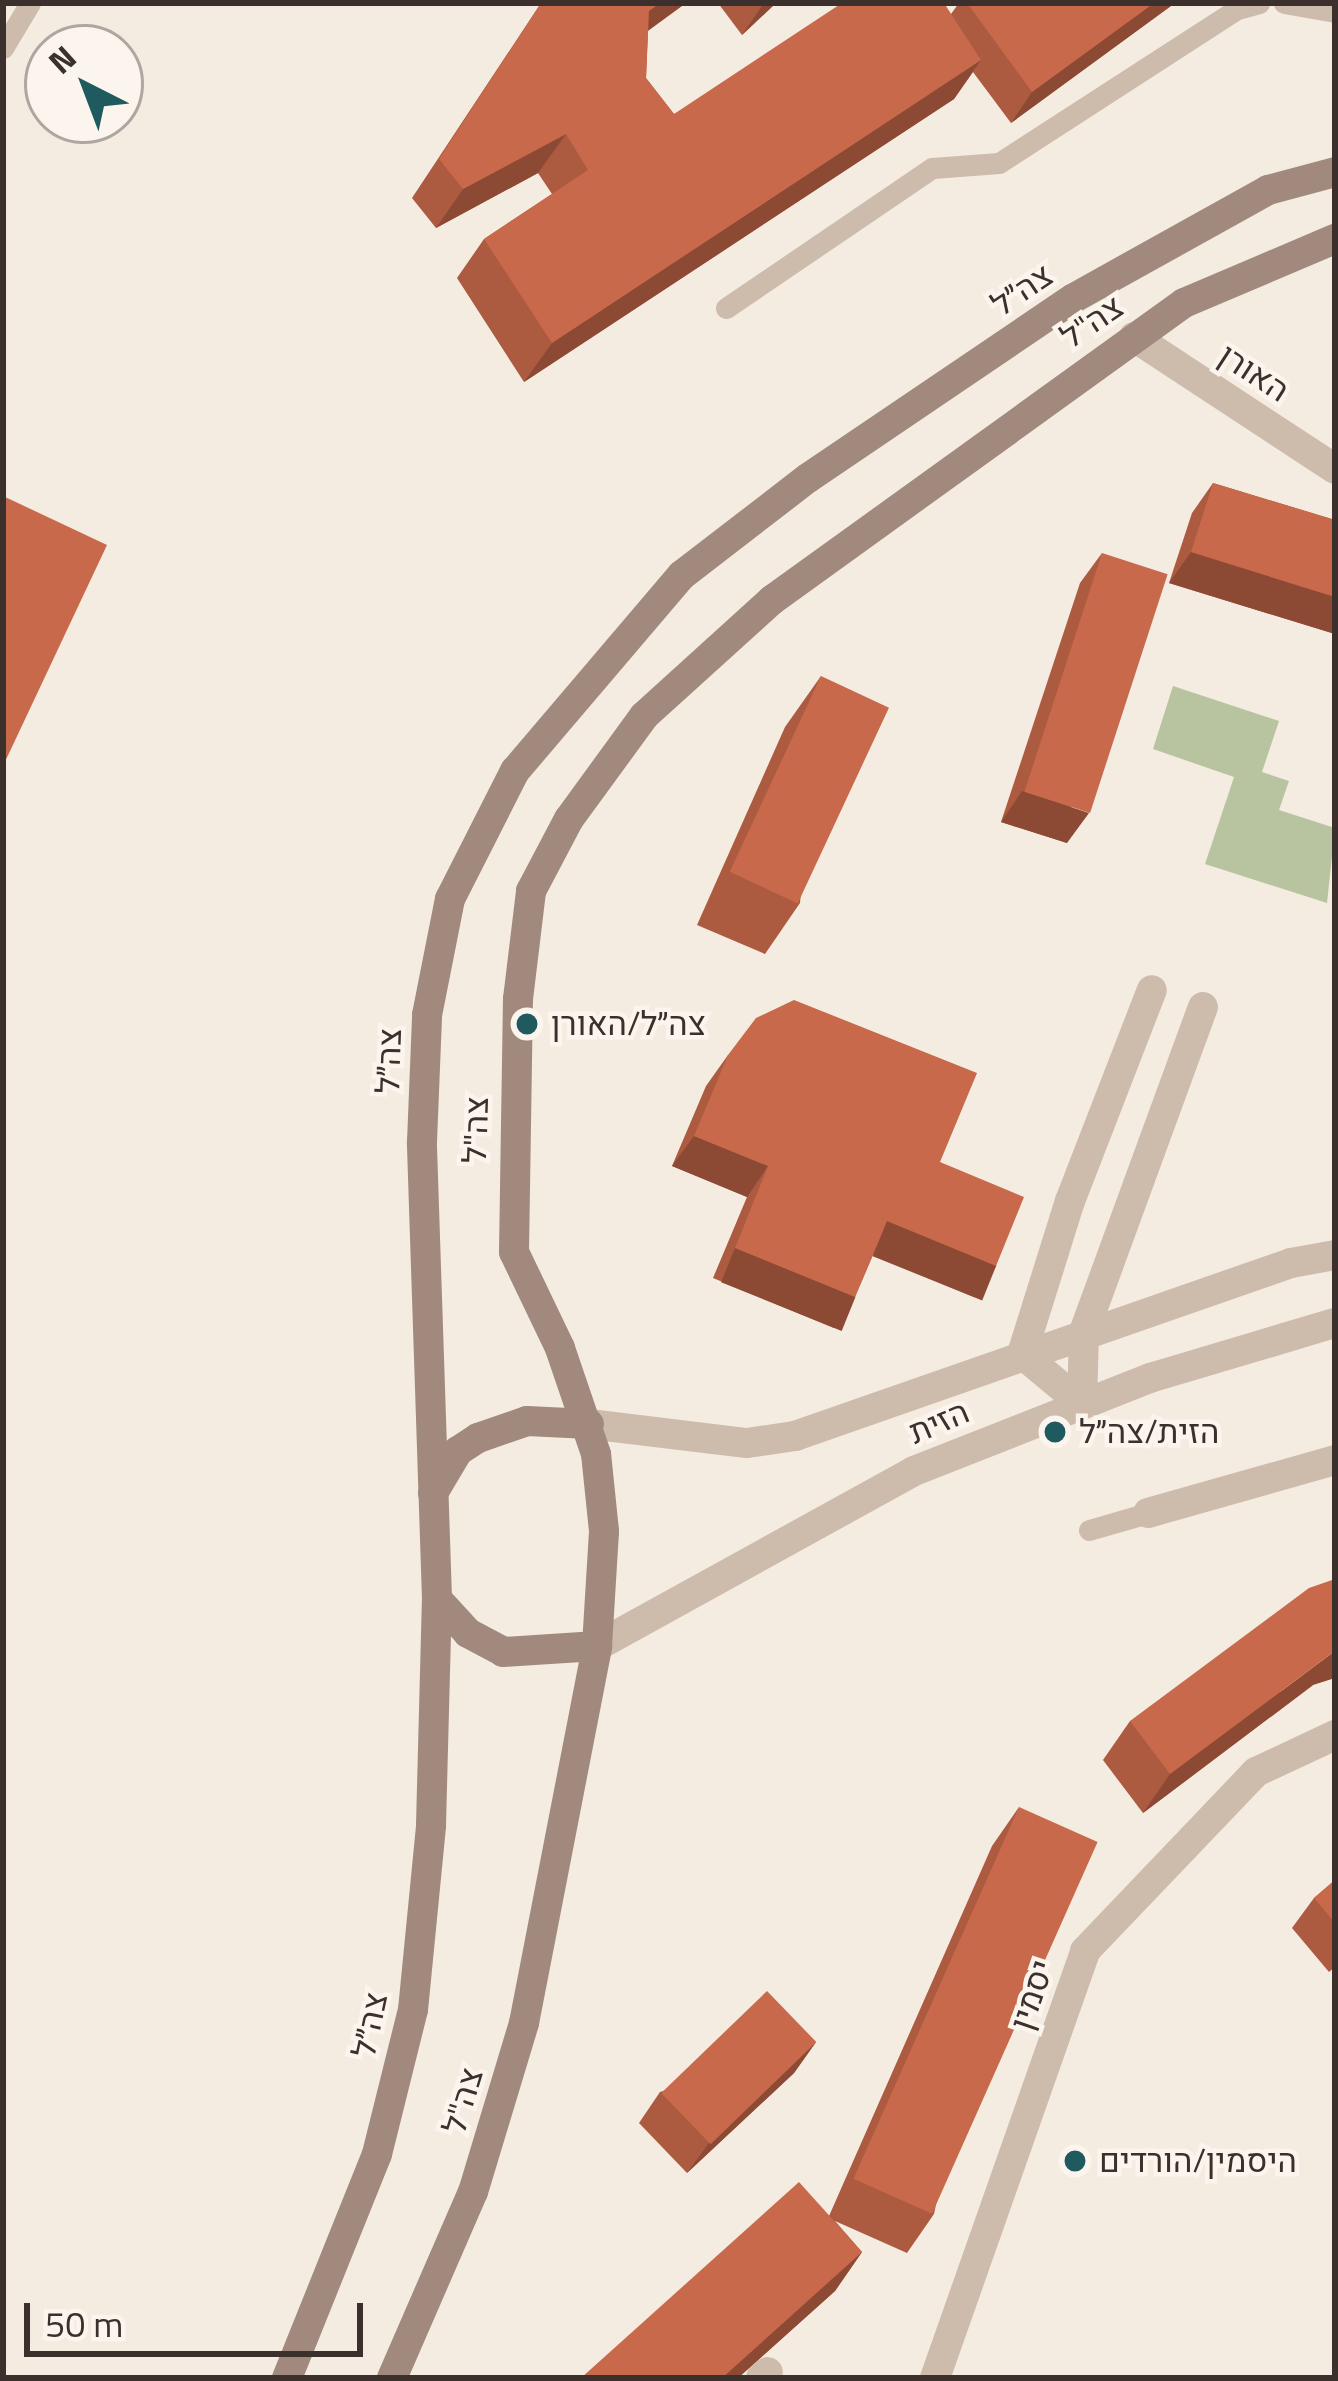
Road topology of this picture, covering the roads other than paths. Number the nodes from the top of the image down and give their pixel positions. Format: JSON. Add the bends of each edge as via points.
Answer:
{"nodes":[{"id":1,"x":30,"y":3,"type":"edge"},
{"id":2,"x":1259,"y":3,"type":"edge"},
{"id":3,"x":1284,"y":3,"type":"edge"},
{"id":4,"x":1335,"y":12,"type":"edge"},
{"id":5,"x":3,"y":48,"type":"edge"},
{"id":6,"x":1335,"y":172,"type":"edge"},
{"id":7,"x":1335,"y":239,"type":"edge"},
{"id":8,"x":726,"y":308,"type":"dead end"},
{"id":9,"x":1134,"y":337,"type":"junction"},
{"id":10,"x":1335,"y":469,"type":"edge"},
{"id":11,"x":1152,"y":990,"type":"dead end"},
{"id":12,"x":1203,"y":1007,"type":"dead end"},
{"id":13,"x":1335,"y":1255,"type":"edge"},
{"id":14,"x":1335,"y":1323,"type":"edge"},
{"id":15,"x":1084,"y":1332,"type":"junction"},
{"id":16,"x":1022,"y":1354,"type":"junction"},
{"id":17,"x":1082,"y":1404,"type":"junction"},
{"id":18,"x":589,"y":1424,"type":"junction"},
{"id":19,"x":1335,"y":1460,"type":"edge"},
{"id":20,"x":433,"y":1493,"type":"junction"},
{"id":21,"x":1148,"y":1513,"type":"joint"},
{"id":22,"x":1089,"y":1530,"type":"dead end"},
{"id":23,"x":437,"y":1599,"type":"junction"},
{"id":24,"x":597,"y":1646,"type":"junction"},
{"id":25,"x":1335,"y":1735,"type":"edge"},
{"id":26,"x":287,"y":2378,"type":"edge"},
{"id":27,"x":392,"y":2378,"type":"edge"},
{"id":28,"x":935,"y":2378,"type":"edge"}],
"edges":[{"from":1,"to":5,"type":"lane"},
{"from":2,"to":8,"type":"lane","via":[[1237,9],[999,163],[932,168]]},
{"from":3,"to":4,"type":"lane"},
{"from":6,"to":20,"type":"main road","name":"צה״ל","via":[[1268,190],[1185,231],[808,478],[682,575],[515,771],[450,898],[427,1016],[423,1258]]},
{"from":7,"to":9,"type":"main road","name":"צה\"ל","via":[[1184,303]]},
{"from":9,"to":10,"type":"street","name":"האורן"},
{"from":9,"to":18,"type":"main road","name":"צה\"ל","via":[[818,564],[691,670],[644,716],[569,819],[531,892],[518,999],[514,1252]]},
{"from":11,"to":16,"type":"street","via":[[1070,1201]]},
{"from":12,"to":15,"type":"street"},
{"from":13,"to":15,"type":"street","name":"הזית"},
{"from":14,"to":17,"type":"street","name":"הזית"},
{"from":15,"to":16,"type":"street","name":"הזית"},
{"from":15,"to":17,"type":"street"},
{"from":16,"to":17,"type":"street"},
{"from":16,"to":18,"type":"street","name":"הזית","via":[[794,1436],[747,1443]]},
{"from":17,"to":24,"type":"street","name":"הזית","via":[[914,1471]]},
{"from":18,"to":20,"type":"main road","via":[[527,1421],[493,1431],[458,1451]]},
{"from":18,"to":24,"type":"main road","name":"צה\"ל","via":[[604,1531]]},
{"from":19,"to":21,"type":"street"},
{"from":20,"to":23,"type":"main road","name":"צה״ל"},
{"from":21,"to":22,"type":"lane"},
{"from":23,"to":24,"type":"main road","via":[[468,1633],[503,1652]]},
{"from":23,"to":26,"type":"main road","name":"צה״ל","via":[[430,1825],[412,2010],[377,2154]]},
{"from":24,"to":27,"type":"main road","name":"צה\"ל","via":[[524,2024],[473,2192]]},
{"from":25,"to":28,"type":"street","name":"יסמין","via":[[1256,1772],[1085,1951]]}]}
